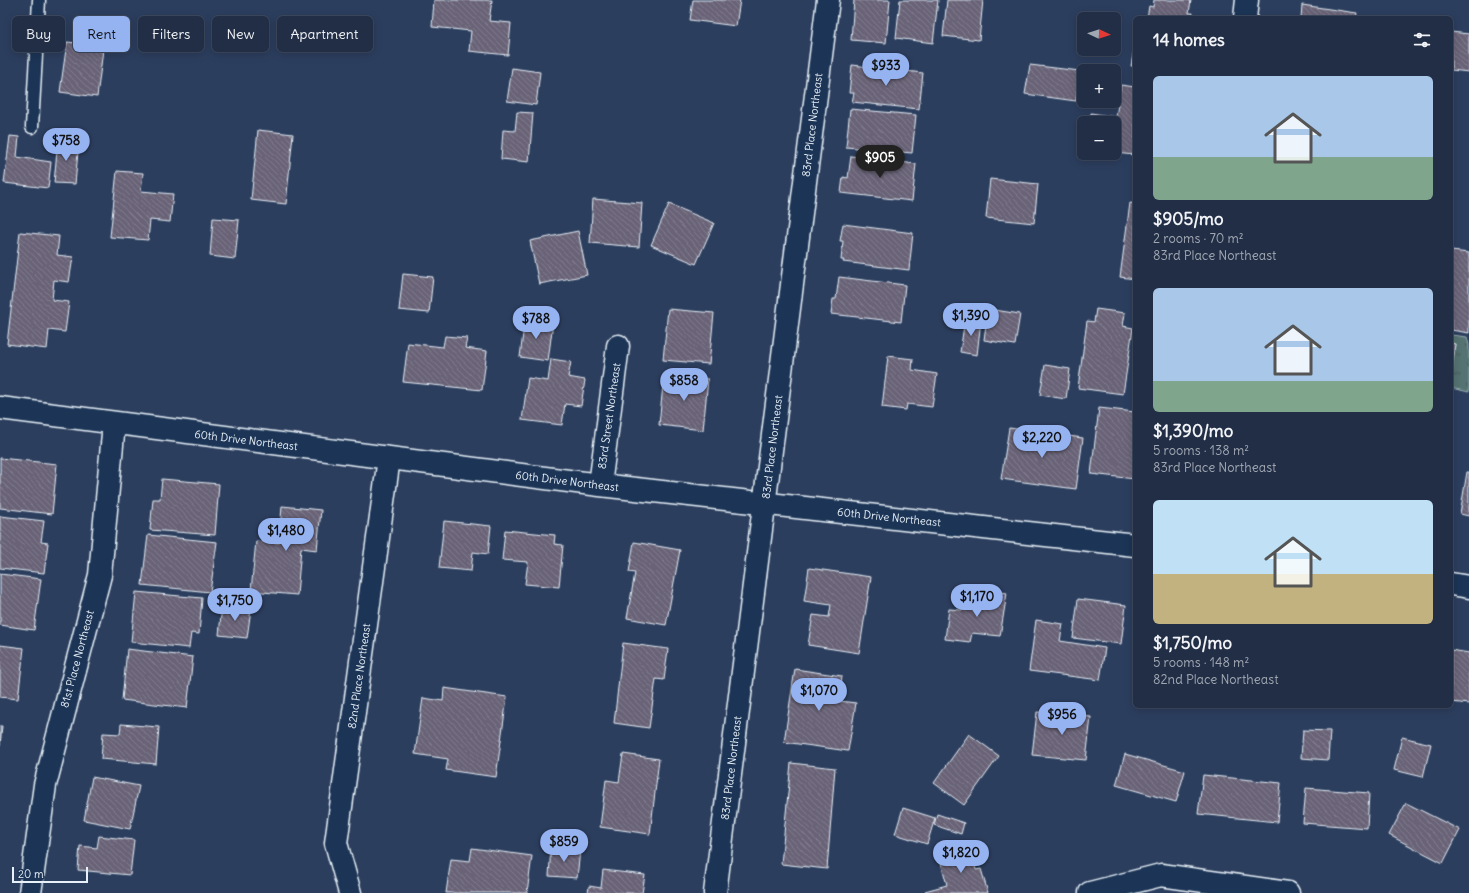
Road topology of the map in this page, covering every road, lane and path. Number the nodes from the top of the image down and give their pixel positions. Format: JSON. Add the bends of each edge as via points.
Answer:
{"nodes":[{"id":1,"x":39,"y":0,"type":"edge"},
{"id":2,"x":828,"y":0,"type":"edge"},
{"id":3,"x":1247,"y":0,"type":"edge"},
{"id":4,"x":1245,"y":16,"type":"edge"},
{"id":5,"x":32,"y":127,"type":"dead end"},
{"id":6,"x":618,"y":346,"type":"dead end"},
{"id":7,"x":0,"y":408,"type":"edge"},
{"id":8,"x":114,"y":423,"type":"junction"},
{"id":9,"x":389,"y":458,"type":"junction"},
{"id":10,"x":600,"y":486,"type":"junction"},
{"id":11,"x":765,"y":504,"type":"junction"},
{"id":12,"x":1133,"y":545,"type":"edge"},
{"id":13,"x":1453,"y":584,"type":"edge"},
{"id":14,"x":1469,"y":587,"type":"edge"},
{"id":15,"x":30,"y":893,"type":"edge"},
{"id":16,"x":350,"y":893,"type":"edge"},
{"id":17,"x":715,"y":893,"type":"edge"},
{"id":18,"x":1090,"y":893,"type":"edge"},
{"id":19,"x":1288,"y":893,"type":"edge"}],
"edges":[{"from":1,"to":5,"type":"lane"},
{"from":2,"to":11,"type":"street","name":"83rd Place Northeast"},
{"from":3,"to":4,"type":"street"},
{"from":6,"to":10,"type":"street","name":"83rd Street Northeast"},
{"from":7,"to":8,"type":"street","name":"60th Drive Northeast"},
{"from":8,"to":9,"type":"street","name":"60th Drive Northeast"},
{"from":8,"to":15,"type":"street","name":"81st Place Northeast","via":[[100,575],[44,784]]},
{"from":9,"to":10,"type":"street","name":"60th Drive Northeast"},
{"from":9,"to":16,"type":"street","name":"82nd Place Northeast","via":[[336,843]]},
{"from":10,"to":11,"type":"street","name":"60th Drive Northeast"},
{"from":11,"to":12,"type":"street","name":"60th Drive Northeast"},
{"from":11,"to":17,"type":"street","name":"83rd Place Northeast"},
{"from":13,"to":14,"type":"street"},
{"from":18,"to":19,"type":"street","via":[[1161,875]]}]}
